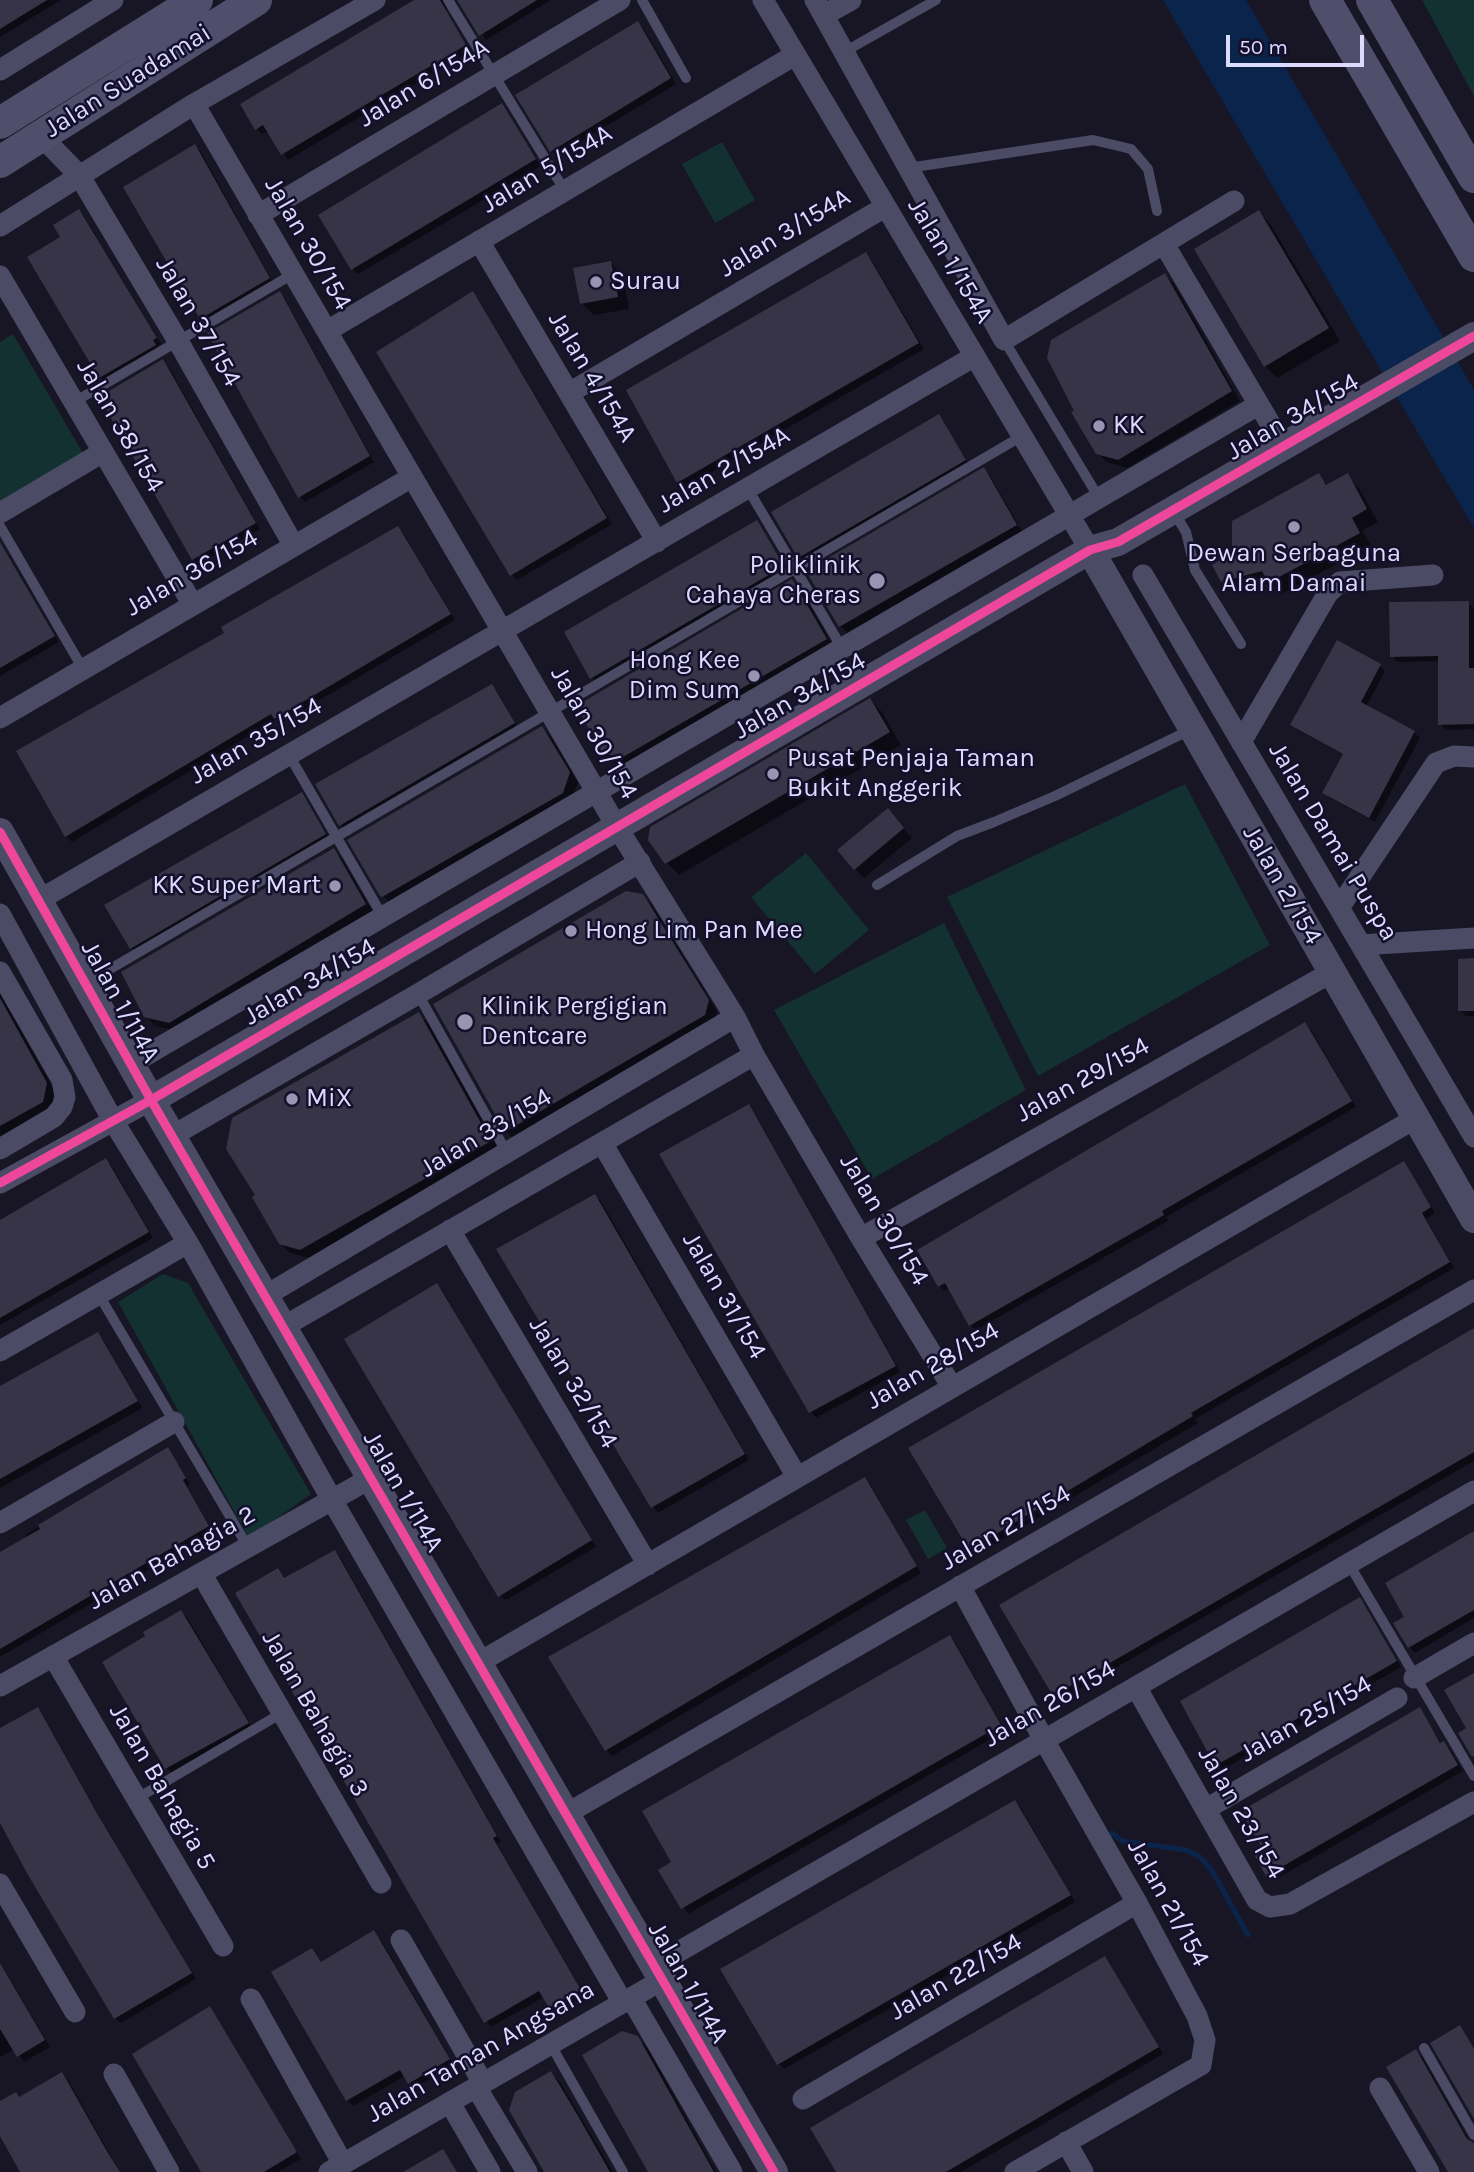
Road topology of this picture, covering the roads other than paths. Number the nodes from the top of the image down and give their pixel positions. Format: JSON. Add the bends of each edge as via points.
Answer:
{"nodes":[{"id":1,"x":113,"y":0,"type":"edge"},
{"id":2,"x":197,"y":0,"type":"edge"},
{"id":3,"x":256,"y":0,"type":"edge"},
{"id":4,"x":375,"y":0,"type":"edge"},
{"id":5,"x":448,"y":0,"type":"edge"},
{"id":6,"x":620,"y":0,"type":"edge"},
{"id":7,"x":642,"y":0,"type":"edge"},
{"id":8,"x":763,"y":0,"type":"edge"},
{"id":9,"x":851,"y":0,"type":"edge"},
{"id":10,"x":936,"y":0,"type":"edge"},
{"id":11,"x":1325,"y":0,"type":"edge"},
{"id":12,"x":1372,"y":0,"type":"edge"},
{"id":13,"x":820,"y":8,"type":"edge"},
{"id":14,"x":844,"y":52,"type":"junction"},
{"id":15,"x":795,"y":55,"type":"junction"},
{"id":16,"x":0,"y":70,"type":"edge"},
{"id":17,"x":494,"y":74,"type":"junction"},
{"id":18,"x":686,"y":78,"type":"dead end"},
{"id":19,"x":194,"y":104,"type":"junction"},
{"id":20,"x":0,"y":123,"type":"edge"},
{"id":21,"x":41,"y":136,"type":"junction"},
{"id":22,"x":0,"y":162,"type":"edge"},
{"id":23,"x":908,"y":168,"type":"junction"},
{"id":24,"x":79,"y":175,"type":"junction"},
{"id":25,"x":1474,"y":177,"type":"edge"},
{"id":26,"x":565,"y":191,"type":"junction"},
{"id":27,"x":1234,"y":201,"type":"dead end"},
{"id":28,"x":885,"y":206,"type":"junction"},
{"id":29,"x":1157,"y":211,"type":"dead end"},
{"id":30,"x":258,"y":215,"type":"junction"},
{"id":31,"x":0,"y":226,"type":"edge"},
{"id":32,"x":480,"y":241,"type":"junction"},
{"id":33,"x":1164,"y":244,"type":"junction"},
{"id":34,"x":1474,"y":256,"type":"edge"},
{"id":35,"x":293,"y":274,"type":"junction"},
{"id":36,"x":0,"y":276,"type":"edge"},
{"id":37,"x":327,"y":331,"type":"junction"},
{"id":38,"x":1472,"y":337,"type":"edge"},
{"id":39,"x":178,"y":341,"type":"junction"},
{"id":40,"x":1004,"y":341,"type":"junction"},
{"id":41,"x":975,"y":356,"type":"junction"},
{"id":42,"x":569,"y":393,"type":"junction"},
{"id":43,"x":74,"y":402,"type":"junction"},
{"id":44,"x":1258,"y":405,"type":"junction"},
{"id":45,"x":1022,"y":436,"type":"junction"},
{"id":46,"x":1284,"y":447,"type":"junction"},
{"id":47,"x":103,"y":452,"type":"junction"},
{"id":48,"x":412,"y":477,"type":"junction"},
{"id":49,"x":748,"y":489,"type":"junction"},
{"id":50,"x":1099,"y":498,"type":"junction"},
{"id":51,"x":1173,"y":510,"type":"junction"},
{"id":52,"x":0,"y":513,"type":"edge"},
{"id":53,"x":1069,"y":515,"type":"junction"},
{"id":54,"x":0,"y":526,"type":"edge"},
{"id":55,"x":657,"y":542,"type":"junction"},
{"id":56,"x":295,"y":545,"type":"junction"},
{"id":57,"x":1090,"y":550,"type":"junction"},
{"id":58,"x":795,"y":569,"type":"junction"},
{"id":59,"x":1143,"y":575,"type":"dead end"},
{"id":60,"x":1433,"y":575,"type":"dead end"},
{"id":61,"x":192,"y":605,"type":"junction"},
{"id":62,"x":502,"y":632,"type":"junction"},
{"id":63,"x":1241,"y":644,"type":"dead end"},
{"id":64,"x":842,"y":648,"type":"junction"},
{"id":65,"x":83,"y":669,"type":"junction"},
{"id":66,"x":550,"y":712,"type":"junction"},
{"id":67,"x":0,"y":718,"type":"edge"},
{"id":68,"x":1192,"y":729,"type":"junction"},
{"id":69,"x":1241,"y":742,"type":"junction"},
{"id":70,"x":289,"y":755,"type":"junction"},
{"id":71,"x":1474,"y":757,"type":"edge"},
{"id":72,"x":596,"y":792,"type":"junction"},
{"id":73,"x":617,"y":827,"type":"junction"},
{"id":74,"x":0,"y":832,"type":"edge"},
{"id":75,"x":337,"y":837,"type":"junction"},
{"id":76,"x":640,"y":862,"type":"junction"},
{"id":77,"x":877,"y":884,"type":"dead end"},
{"id":78,"x":39,"y":900,"type":"junction"},
{"id":79,"x":1339,"y":908,"type":"junction"},
{"id":80,"x":0,"y":914,"type":"edge"},
{"id":81,"x":383,"y":917,"type":"junction"},
{"id":82,"x":1474,"y":938,"type":"edge"},
{"id":83,"x":1361,"y":945,"type":"junction"},
{"id":84,"x":0,"y":972,"type":"edge"},
{"id":85,"x":1332,"y":972,"type":"junction"},
{"id":86,"x":86,"y":984,"type":"junction"},
{"id":87,"x":418,"y":994,"type":"junction"},
{"id":88,"x":735,"y":1017,"type":"junction"},
{"id":89,"x":754,"y":1055,"type":"junction"},
{"id":90,"x":131,"y":1064,"type":"junction"},
{"id":91,"x":150,"y":1100,"type":"junction"},
{"id":92,"x":1416,"y":1118,"type":"junction"},
{"id":93,"x":112,"y":1119,"type":"junction"},
{"id":94,"x":1472,"y":1129,"type":"edge"},
{"id":95,"x":172,"y":1136,"type":"junction"},
{"id":96,"x":602,"y":1143,"type":"junction"},
{"id":97,"x":0,"y":1149,"type":"edge"},
{"id":98,"x":507,"y":1153,"type":"junction"},
{"id":99,"x":0,"y":1183,"type":"edge"},
{"id":100,"x":1474,"y":1219,"type":"edge"},
{"id":101,"x":450,"y":1230,"type":"junction"},
{"id":102,"x":862,"y":1238,"type":"junction"},
{"id":103,"x":188,"y":1243,"type":"junction"},
{"id":104,"x":1474,"y":1290,"type":"edge"},
{"id":105,"x":99,"y":1295,"type":"junction"},
{"id":106,"x":265,"y":1296,"type":"junction"},
{"id":107,"x":283,"y":1327,"type":"junction"},
{"id":108,"x":0,"y":1351,"type":"edge"},
{"id":109,"x":953,"y":1387,"type":"junction"},
{"id":110,"x":174,"y":1422,"type":"junction"},
{"id":111,"x":371,"y":1478,"type":"junction"},
{"id":112,"x":797,"y":1478,"type":"junction"},
{"id":113,"x":1474,"y":1491,"type":"edge"},
{"id":114,"x":332,"y":1500,"type":"junction"},
{"id":115,"x":0,"y":1522,"type":"edge"},
{"id":116,"x":248,"y":1547,"type":"junction"},
{"id":117,"x":648,"y":1564,"type":"junction"},
{"id":118,"x":1349,"y":1564,"type":"junction"},
{"id":119,"x":201,"y":1573,"type":"junction"},
{"id":120,"x":960,"y":1586,"type":"junction"},
{"id":121,"x":1474,"y":1643,"type":"edge"},
{"id":122,"x":53,"y":1656,"type":"junction"},
{"id":123,"x":478,"y":1663,"type":"junction"},
{"id":124,"x":1414,"y":1678,"type":"junction"},
{"id":125,"x":0,"y":1686,"type":"edge"},
{"id":126,"x":1136,"y":1687,"type":"junction"},
{"id":127,"x":1397,"y":1698,"type":"dead end"},
{"id":128,"x":282,"y":1713,"type":"junction"},
{"id":129,"x":1044,"y":1740,"type":"junction"},
{"id":130,"x":1474,"y":1776,"type":"edge"},
{"id":131,"x":136,"y":1799,"type":"junction"},
{"id":132,"x":1474,"y":1802,"type":"edge"},
{"id":133,"x":1206,"y":1809,"type":"junction"},
{"id":134,"x":566,"y":1814,"type":"junction"},
{"id":135,"x":381,"y":1883,"type":"dead end"},
{"id":136,"x":0,"y":1884,"type":"edge"},
{"id":137,"x":1137,"y":1903,"type":"junction"},
{"id":138,"x":401,"y":1940,"type":"dead end"},
{"id":139,"x":223,"y":1946,"type":"dead end"},
{"id":140,"x":658,"y":1973,"type":"junction"},
{"id":141,"x":251,"y":1998,"type":"dead end"},
{"id":142,"x":627,"y":2001,"type":"junction"},
{"id":143,"x":75,"y":2012,"type":"dead end"},
{"id":144,"x":551,"y":2045,"type":"junction"},
{"id":145,"x":1424,"y":2048,"type":"dead end"},
{"id":146,"x":114,"y":2074,"type":"dead end"},
{"id":147,"x":480,"y":2085,"type":"junction"},
{"id":148,"x":1380,"y":2088,"type":"dead end"},
{"id":149,"x":803,"y":2099,"type":"dead end"},
{"id":150,"x":450,"y":2102,"type":"junction"},
{"id":151,"x":1474,"y":2135,"type":"edge"},
{"id":152,"x":1066,"y":2141,"type":"junction"},
{"id":153,"x":336,"y":2168,"type":"edge"},
{"id":154,"x":169,"y":2172,"type":"edge"},
{"id":155,"x":490,"y":2172,"type":"edge"},
{"id":156,"x":527,"y":2172,"type":"edge"},
{"id":157,"x":623,"y":2172,"type":"edge"},
{"id":158,"x":732,"y":2172,"type":"edge"},
{"id":159,"x":774,"y":2172,"type":"edge"},
{"id":160,"x":1015,"y":2172,"type":"edge"},
{"id":161,"x":1083,"y":2172,"type":"edge"},
{"id":162,"x":1429,"y":2172,"type":"edge"}],
"edges":[{"from":1,"to":16,"type":"street"},
{"from":2,"to":20,"type":"main road","name":"Jalan Suadamai"},
{"from":3,"to":21,"type":"main road","name":"Jalan Suadamai"},
{"from":4,"to":19,"type":"street"},
{"from":5,"to":17,"type":"lane"},
{"from":6,"to":17,"type":"street","name":"Jalan 6/154A"},
{"from":7,"to":18,"type":"lane"},
{"from":8,"to":15,"type":"street","name":"Jalan 1/154A"},
{"from":9,"to":13,"type":"street"},
{"from":10,"to":14,"type":"lane"},
{"from":11,"to":34,"type":"main road"},
{"from":12,"to":25,"type":"main road"},
{"from":13,"to":14,"type":"street"},
{"from":14,"to":23,"type":"street"},
{"from":15,"to":26,"type":"street","name":"Jalan 5/154A"},
{"from":15,"to":28,"type":"street","name":"Jalan 1/154A"},
{"from":17,"to":26,"type":"lane"},
{"from":17,"to":30,"type":"street","name":"Jalan 6/154A"},
{"from":19,"to":24,"type":"street"},
{"from":19,"to":30,"type":"street","name":"Jalan 30/154"},
{"from":21,"to":22,"type":"main road","name":"Jalan Suadamai"},
{"from":21,"to":24,"type":"street","name":"Jalan 37/154"},
{"from":23,"to":29,"type":"lane","via":[[1093,140],[1131,149],[1148,169]]},
{"from":23,"to":40,"type":"street"},
{"from":24,"to":31,"type":"street"},
{"from":24,"to":39,"type":"street","name":"Jalan 37/154"},
{"from":26,"to":32,"type":"street","name":"Jalan 5/154A"},
{"from":27,"to":33,"type":"street"},
{"from":28,"to":41,"type":"street","name":"Jalan 1/154A"},
{"from":28,"to":42,"type":"street","name":"Jalan 3/154A"},
{"from":30,"to":35,"type":"street","name":"Jalan 30/154"},
{"from":32,"to":37,"type":"street","name":"Jalan 5/154A"},
{"from":32,"to":42,"type":"street","name":"Jalan 4/154A"},
{"from":33,"to":40,"type":"street"},
{"from":33,"to":44,"type":"street"},
{"from":35,"to":37,"type":"street","name":"Jalan 30/154"},
{"from":35,"to":39,"type":"lane"},
{"from":36,"to":43,"type":"street","name":"Jalan 38/154"},
{"from":37,"to":48,"type":"street","name":"Jalan 30/154"},
{"from":38,"to":46,"type":"street","name":"Jalan 34/154"},
{"from":39,"to":43,"type":"lane"},
{"from":39,"to":56,"type":"street","name":"Jalan 37/154"},
{"from":40,"to":50,"type":"lane"},
{"from":41,"to":45,"type":"street","name":"Jalan 1/154A"},
{"from":41,"to":49,"type":"street","name":"Jalan 2/154A"},
{"from":42,"to":55,"type":"street","name":"Jalan 4/154A"},
{"from":43,"to":47,"type":"street","name":"Jalan 38/154"},
{"from":44,"to":46,"type":"street"},
{"from":44,"to":50,"type":"street","name":"Jalan 34/154"},
{"from":45,"to":53,"type":"street","name":"Jalan 1/154A"},
{"from":45,"to":58,"type":"lane"},
{"from":46,"to":51,"type":"street","name":"Jalan 34/154"},
{"from":47,"to":52,"type":"street"},
{"from":47,"to":61,"type":"street","name":"Jalan 38/154"},
{"from":48,"to":56,"type":"street","name":"Jalan 36/154"},
{"from":48,"to":62,"type":"street","name":"Jalan 30/154"},
{"from":49,"to":55,"type":"street","name":"Jalan 2/154A"},
{"from":49,"to":58,"type":"lane"},
{"from":50,"to":53,"type":"street","name":"Jalan 34/154"},
{"from":51,"to":57,"type":"street","name":"Jalan 34/154","via":[[1118,542]]},
{"from":51,"to":63,"type":"lane","via":[[1186,533],[1195,570]]},
{"from":53,"to":57,"type":"street","name":"Jalan 1/154A"},
{"from":53,"to":64,"type":"street","name":"Jalan 34/154"},
{"from":54,"to":65,"type":"lane"},
{"from":55,"to":62,"type":"street","name":"Jalan 2/154A"},
{"from":56,"to":61,"type":"street","name":"Jalan 36/154"},
{"from":57,"to":68,"type":"street","name":"Jalan 2/154"},
{"from":57,"to":73,"type":"street","name":"Jalan 34/154"},
{"from":58,"to":64,"type":"lane"},
{"from":58,"to":66,"type":"lane"},
{"from":59,"to":69,"type":"street","name":"Jalan Damai Puspa"},
{"from":60,"to":69,"type":"street","via":[[1340,582],[1328,593]]},
{"from":61,"to":65,"type":"street","name":"Jalan 36/154"},
{"from":62,"to":66,"type":"street","name":"Jalan 30/154"},
{"from":62,"to":70,"type":"street","name":"Jalan 35/154"},
{"from":64,"to":72,"type":"street","name":"Jalan 34/154"},
{"from":65,"to":67,"type":"street","name":"Jalan 36/154"},
{"from":66,"to":72,"type":"street","name":"Jalan 30/154"},
{"from":66,"to":75,"type":"lane"},
{"from":68,"to":77,"type":"lane","via":[[1055,796],[957,835]]},
{"from":68,"to":85,"type":"street","name":"Jalan 2/154"},
{"from":69,"to":79,"type":"street","name":"Jalan Damai Puspa"},
{"from":70,"to":75,"type":"lane"},
{"from":70,"to":78,"type":"street","name":"Jalan 35/154"},
{"from":71,"to":79,"type":"street","via":[[1454,756],[1436,763]]},
{"from":72,"to":73,"type":"street","name":"Jalan 30/154"},
{"from":72,"to":81,"type":"street","name":"Jalan 34/154"},
{"from":73,"to":76,"type":"street","name":"Jalan 30/154"},
{"from":73,"to":91,"type":"street","name":"Jalan 34/154"},
{"from":74,"to":78,"type":"street","name":"Jalan 1/114A"},
{"from":75,"to":81,"type":"lane"},
{"from":75,"to":86,"type":"lane"},
{"from":76,"to":87,"type":"street"},
{"from":76,"to":88,"type":"street","name":"Jalan 30/154"},
{"from":78,"to":86,"type":"street","name":"Jalan 1/114A"},
{"from":79,"to":83,"type":"street","name":"Jalan Damai Puspa"},
{"from":80,"to":93,"type":"street"},
{"from":81,"to":90,"type":"street","name":"Jalan 34/154"},
{"from":82,"to":83,"type":"street"},
{"from":83,"to":94,"type":"street","name":"Jalan Damai Puspa"},
{"from":84,"to":97,"type":"street","via":[[62,1080],[65,1097],[54,1116]]},
{"from":85,"to":92,"type":"street","name":"Jalan 2/154"},
{"from":85,"to":102,"type":"street","name":"Jalan 29/154"},
{"from":86,"to":90,"type":"street","name":"Jalan 1/114A"},
{"from":87,"to":95,"type":"street"},
{"from":87,"to":98,"type":"lane"},
{"from":88,"to":89,"type":"street","name":"Jalan 30/154"},
{"from":88,"to":98,"type":"street","name":"Jalan 33/154"},
{"from":89,"to":96,"type":"street"},
{"from":89,"to":102,"type":"street","name":"Jalan 30/154"},
{"from":90,"to":91,"type":"street","name":"Jalan 1/114A"},
{"from":91,"to":93,"type":"street"},
{"from":91,"to":95,"type":"street","name":"Jalan 1/114A"},
{"from":92,"to":100,"type":"street","name":"Jalan 2/154"},
{"from":92,"to":109,"type":"street","name":"Jalan 28/154"},
{"from":93,"to":99,"type":"street"},
{"from":93,"to":103,"type":"street"},
{"from":95,"to":106,"type":"street","name":"Jalan 1/114A"},
{"from":96,"to":101,"type":"street"},
{"from":96,"to":112,"type":"street","name":"Jalan 31/154"},
{"from":98,"to":106,"type":"street","name":"Jalan 33/154"},
{"from":101,"to":107,"type":"street"},
{"from":101,"to":117,"type":"street","name":"Jalan 32/154"},
{"from":102,"to":109,"type":"street","name":"Jalan 30/154"},
{"from":103,"to":105,"type":"street"},
{"from":103,"to":114,"type":"street"},
{"from":104,"to":120,"type":"street","name":"Jalan 27/154"},
{"from":105,"to":108,"type":"street"},
{"from":105,"to":110,"type":"lane"},
{"from":106,"to":107,"type":"street","name":"Jalan 1/114A"},
{"from":107,"to":111,"type":"street","name":"Jalan 1/114A"},
{"from":109,"to":112,"type":"street","name":"Jalan 28/154"},
{"from":110,"to":115,"type":"street"},
{"from":110,"to":116,"type":"lane"},
{"from":111,"to":114,"type":"street","name":"Jalan Bahagia 2"},
{"from":111,"to":123,"type":"street","name":"Jalan 1/114A"},
{"from":112,"to":117,"type":"street","name":"Jalan 28/154"},
{"from":113,"to":118,"type":"street","name":"Jalan 26/154"},
{"from":114,"to":116,"type":"street","name":"Jalan Bahagia 2"},
{"from":114,"to":142,"type":"street"},
{"from":116,"to":119,"type":"street","name":"Jalan Bahagia 2"},
{"from":117,"to":123,"type":"street","name":"Jalan 28/154"},
{"from":118,"to":124,"type":"lane"},
{"from":118,"to":126,"type":"street","name":"Jalan 26/154"},
{"from":119,"to":122,"type":"street","name":"Jalan Bahagia 2"},
{"from":119,"to":128,"type":"street","name":"Jalan Bahagia 3"},
{"from":120,"to":129,"type":"street","name":"Jalan 21/154"},
{"from":120,"to":134,"type":"street","name":"Jalan 27/154"},
{"from":121,"to":124,"type":"street"},
{"from":122,"to":125,"type":"street","name":"Jalan Bahagia 2"},
{"from":122,"to":131,"type":"street","name":"Jalan Bahagia 5"},
{"from":123,"to":134,"type":"street","name":"Jalan 1/114A"},
{"from":124,"to":130,"type":"lane"},
{"from":126,"to":129,"type":"street","name":"Jalan 26/154"},
{"from":126,"to":133,"type":"street","name":"Jalan 23/154"},
{"from":127,"to":133,"type":"street","name":"Jalan 25/154"},
{"from":128,"to":131,"type":"lane"},
{"from":128,"to":135,"type":"street","name":"Jalan Bahagia 3"},
{"from":129,"to":137,"type":"street","name":"Jalan 21/154"},
{"from":129,"to":140,"type":"street","name":"Jalan 26/154"},
{"from":131,"to":139,"type":"street","name":"Jalan Bahagia 5"},
{"from":132,"to":133,"type":"street","name":"Jalan 23/154","via":[[1290,1904],[1270,1908],[1257,1900]]},
{"from":134,"to":140,"type":"street","name":"Jalan 1/114A"},
{"from":136,"to":143,"type":"street"},
{"from":137,"to":149,"type":"street","name":"Jalan 22/154"},
{"from":137,"to":152,"type":"street","name":"Jalan 21/154","via":[[1197,2015],[1205,2040],[1201,2065]]},
{"from":138,"to":147,"type":"street"},
{"from":140,"to":142,"type":"street","name":"Jalan Taman Angsana"},
{"from":140,"to":159,"type":"street","name":"Jalan 1/114A"},
{"from":141,"to":153,"type":"street"},
{"from":142,"to":144,"type":"street","name":"Jalan Taman Angsana"},
{"from":142,"to":158,"type":"street"},
{"from":144,"to":147,"type":"street","name":"Jalan Taman Angsana"},
{"from":144,"to":157,"type":"lane"},
{"from":145,"to":151,"type":"lane"},
{"from":146,"to":154,"type":"street"},
{"from":147,"to":150,"type":"street","name":"Jalan Taman Angsana"},
{"from":147,"to":156,"type":"street"},
{"from":148,"to":162,"type":"street"},
{"from":150,"to":153,"type":"street","name":"Jalan Taman Angsana"},
{"from":150,"to":155,"type":"street"},
{"from":152,"to":160,"type":"street","name":"Jalan 21/154"},
{"from":152,"to":161,"type":"street"}]}
